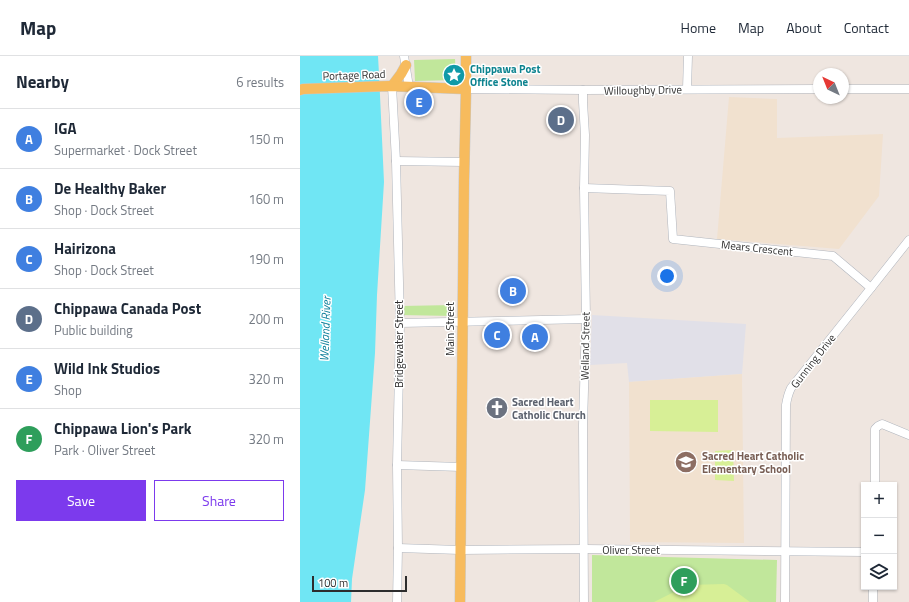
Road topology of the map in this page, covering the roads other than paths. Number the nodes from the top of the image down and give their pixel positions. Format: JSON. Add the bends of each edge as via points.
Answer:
{"nodes":[{"id":1,"x":466,"y":56,"type":"edge"},
{"id":2,"x":688,"y":56,"type":"edge"},
{"id":3,"x":405,"y":60,"type":"edge"},
{"id":4,"x":390,"y":86,"type":"junction"},
{"id":5,"x":409,"y":87,"type":"junction"},
{"id":6,"x":301,"y":89,"type":"edge"},
{"id":7,"x":466,"y":89,"type":"junction"},
{"id":8,"x":687,"y":89,"type":"junction"},
{"id":9,"x":813,"y":89,"type":"edge"},
{"id":10,"x":849,"y":89,"type":"edge"},
{"id":11,"x":909,"y":89,"type":"edge"},
{"id":12,"x":583,"y":90,"type":"junction"},
{"id":13,"x":396,"y":161,"type":"junction"},
{"id":14,"x":464,"y":162,"type":"junction"},
{"id":15,"x":584,"y":188,"type":"junction"},
{"id":16,"x":908,"y":242,"type":"edge"},
{"id":17,"x":871,"y":288,"type":"junction"},
{"id":18,"x":586,"y":320,"type":"junction"},
{"id":19,"x":462,"y":322,"type":"junction"},
{"id":20,"x":400,"y":323,"type":"junction"},
{"id":21,"x":909,"y":435,"type":"edge"},
{"id":22,"x":397,"y":465,"type":"junction"},
{"id":23,"x":461,"y":467,"type":"junction"},
{"id":24,"x":875,"y":482,"type":"edge"},
{"id":25,"x":398,"y":548,"type":"junction"},
{"id":26,"x":460,"y":550,"type":"junction"},
{"id":27,"x":585,"y":550,"type":"junction"},
{"id":28,"x":785,"y":551,"type":"junction"},
{"id":29,"x":861,"y":552,"type":"edge"},
{"id":30,"x":873,"y":590,"type":"edge"},
{"id":31,"x":397,"y":602,"type":"edge"},
{"id":32,"x":460,"y":602,"type":"edge"},
{"id":33,"x":584,"y":602,"type":"edge"},
{"id":34,"x":785,"y":602,"type":"edge"},
{"id":35,"x":873,"y":602,"type":"edge"}],
"edges":[{"from":1,"to":7,"type":"main road","name":"Main Street"},
{"from":2,"to":8,"type":"street"},
{"from":3,"to":4,"type":"main road","via":[[401,74]]},
{"from":3,"to":5,"type":"street"},
{"from":4,"to":5,"type":"main road","name":"Portage Road"},
{"from":4,"to":6,"type":"main road","name":"Portage Road"},
{"from":4,"to":13,"type":"street","name":"Bridgewater Street"},
{"from":5,"to":7,"type":"main road","name":"Portage Road"},
{"from":7,"to":12,"type":"street","name":"Willoughby Drive"},
{"from":7,"to":14,"type":"main road","name":"Main Street"},
{"from":8,"to":9,"type":"street","name":"Willoughby Drive"},
{"from":8,"to":12,"type":"street","name":"Willoughby Drive"},
{"from":10,"to":11,"type":"street"},
{"from":12,"to":15,"type":"street","name":"Welland Street"},
{"from":13,"to":14,"type":"street"},
{"from":13,"to":20,"type":"street","name":"Bridgewater Street"},
{"from":14,"to":19,"type":"main road","name":"Main Street"},
{"from":15,"to":17,"type":"street","name":"Mears Crescent","via":[[670,191],[673,239],[833,256]]},
{"from":15,"to":18,"type":"street","name":"Welland Street"},
{"from":16,"to":17,"type":"street","name":"Gunning Drive"},
{"from":17,"to":28,"type":"street","name":"Gunning Drive","via":[[791,388],[787,398]]},
{"from":18,"to":19,"type":"street"},
{"from":18,"to":27,"type":"street","name":"Welland Street","via":[[583,425]]},
{"from":19,"to":20,"type":"street"},
{"from":19,"to":23,"type":"main road","name":"Main Street"},
{"from":20,"to":22,"type":"street","name":"Bridgewater Street"},
{"from":21,"to":24,"type":"street","via":[[882,424],[878,426]]},
{"from":22,"to":23,"type":"street"},
{"from":22,"to":25,"type":"street","name":"Bridgewater Street"},
{"from":23,"to":26,"type":"main road","name":"Main Street"},
{"from":25,"to":26,"type":"street","name":"Oliver Street"},
{"from":25,"to":31,"type":"street","name":"Bridgewater Street"},
{"from":26,"to":27,"type":"street","name":"Oliver Street"},
{"from":26,"to":32,"type":"main road","name":"Main Street"},
{"from":27,"to":28,"type":"street","name":"Oliver Street"},
{"from":27,"to":33,"type":"street","name":"Welland Street"},
{"from":28,"to":29,"type":"street","name":"Oliver Street"},
{"from":28,"to":34,"type":"street","name":"Gunning Drive"},
{"from":30,"to":35,"type":"street"}]}
